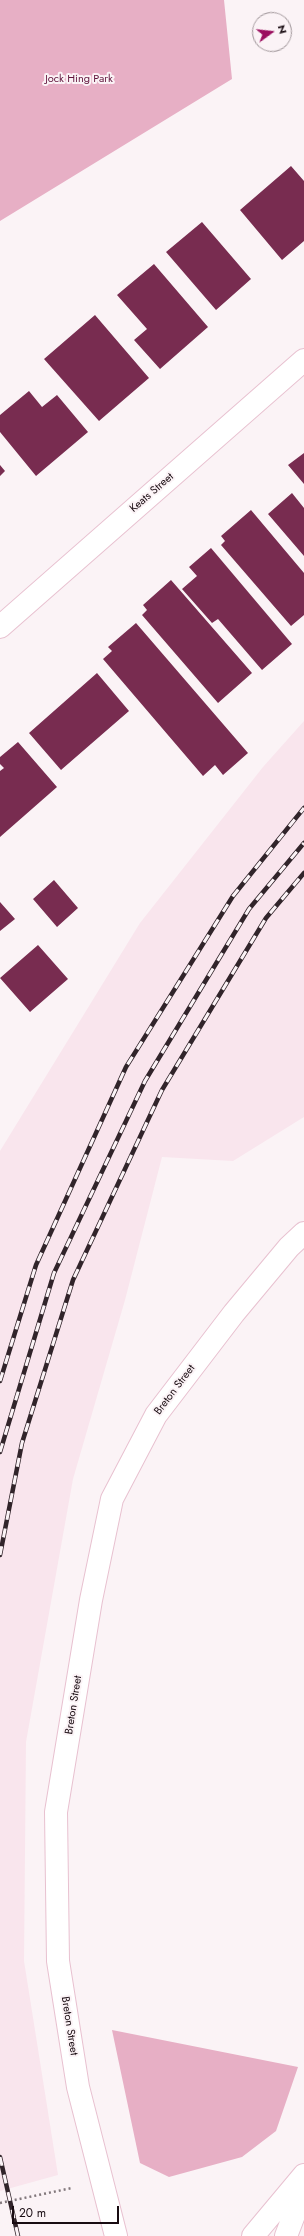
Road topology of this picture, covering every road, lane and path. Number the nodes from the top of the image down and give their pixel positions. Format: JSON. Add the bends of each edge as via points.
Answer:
{"nodes":[{"id":1,"x":304,"y":360,"type":"edge"},
{"id":2,"x":0,"y":627,"type":"edge"},
{"id":3,"x":304,"y":1233,"type":"edge"},
{"id":4,"x":304,"y":2175,"type":"edge"},
{"id":5,"x":304,"y":2189,"type":"edge"},
{"id":6,"x":116,"y":2236,"type":"edge"},
{"id":7,"x":253,"y":2236,"type":"edge"},
{"id":8,"x":286,"y":2236,"type":"edge"}],
"edges":[{"from":1,"to":2,"type":"street","name":"Keats Street"},
{"from":3,"to":6,"type":"street","name":"Breton Street","via":[[289,1247],[234,1313],[156,1415],[112,1499],[91,1600],[56,1812],[58,1961],[78,2087]]},
{"from":4,"to":7,"type":"street"},
{"from":5,"to":8,"type":"street"}]}
